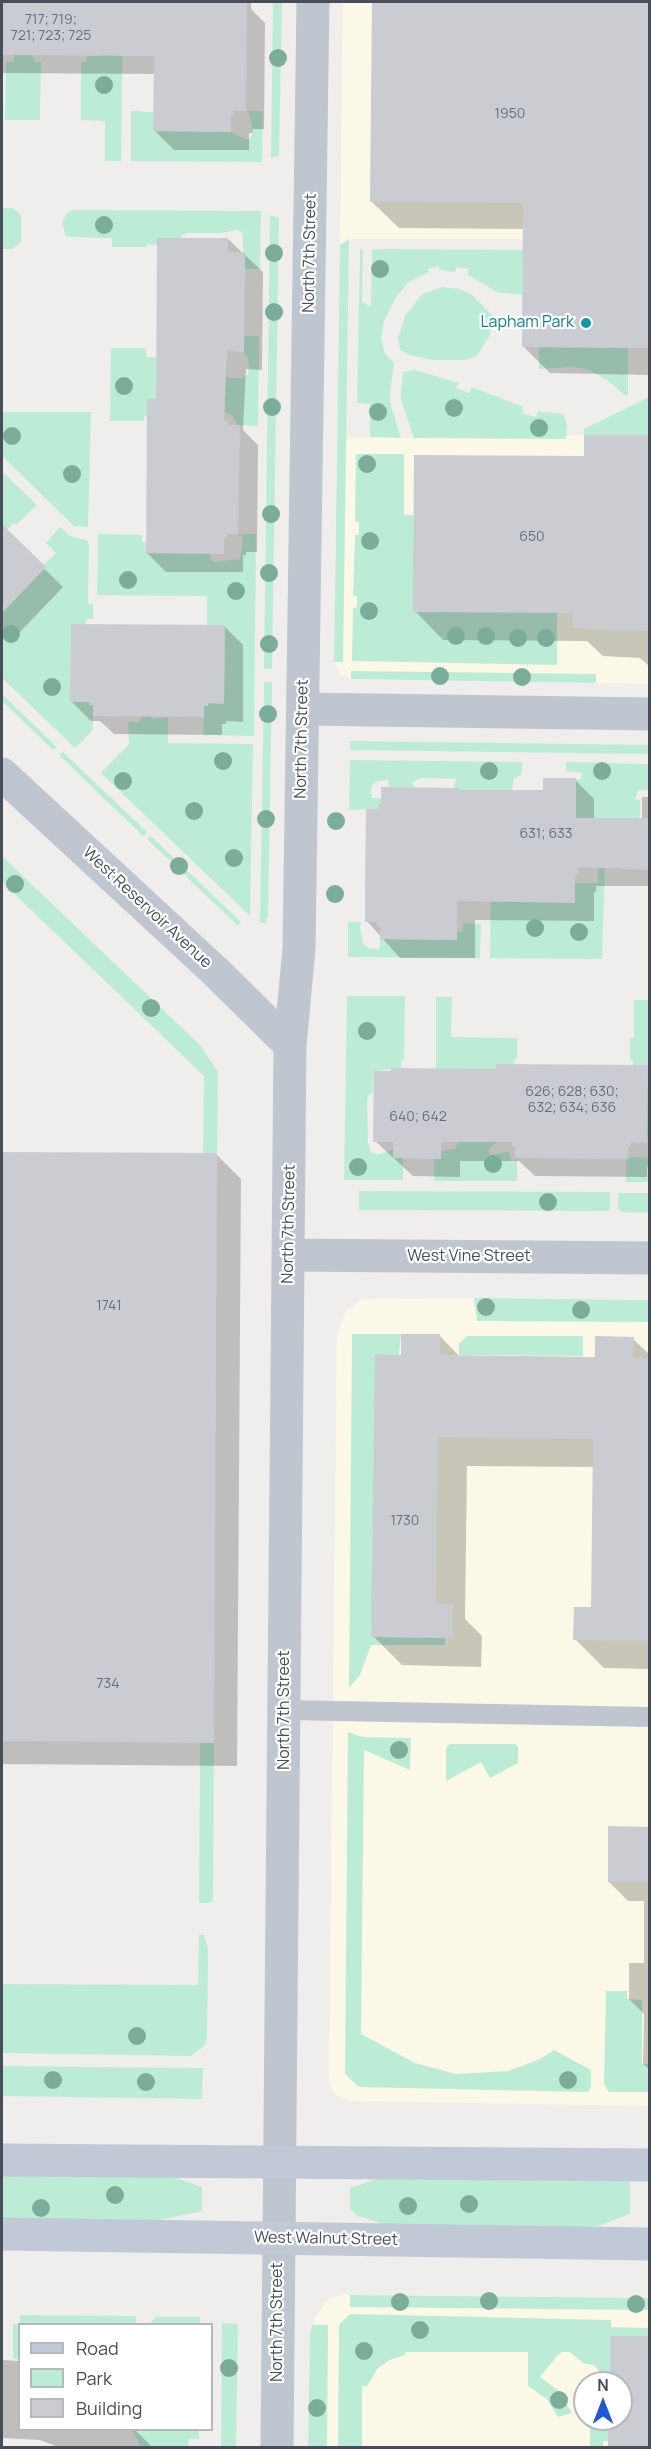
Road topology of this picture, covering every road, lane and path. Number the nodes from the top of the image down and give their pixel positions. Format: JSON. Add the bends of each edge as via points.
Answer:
{"nodes":[{"id":1,"x":314,"y":2,"type":"edge"},
{"id":2,"x":303,"y":710,"type":"junction"},
{"id":3,"x":650,"y":714,"type":"edge"},
{"id":4,"x":2,"y":774,"type":"edge"},
{"id":5,"x":290,"y":1045,"type":"junction"},
{"id":6,"x":288,"y":1256,"type":"junction"},
{"id":7,"x":650,"y":1258,"type":"edge"},
{"id":8,"x":285,"y":1710,"type":"junction"},
{"id":9,"x":650,"y":1717,"type":"edge"},
{"id":10,"x":2,"y":2160,"type":"edge"},
{"id":11,"x":280,"y":2161,"type":"junction"},
{"id":12,"x":650,"y":2165,"type":"edge"},
{"id":13,"x":2,"y":2234,"type":"edge"},
{"id":14,"x":279,"y":2237,"type":"junction"},
{"id":15,"x":650,"y":2244,"type":"edge"},
{"id":16,"x":277,"y":2448,"type":"edge"}],
"edges":[{"from":1,"to":2,"type":"street","name":"North 7th Street"},
{"from":2,"to":3,"type":"street"},
{"from":2,"to":5,"type":"street","name":"North 7th Street","via":[[299,949]]},
{"from":4,"to":5,"type":"street","name":"West Reservoir Avenue"},
{"from":5,"to":6,"type":"street","name":"North 7th Street"},
{"from":6,"to":7,"type":"street","name":"West Vine Street"},
{"from":6,"to":8,"type":"street","name":"North 7th Street"},
{"from":8,"to":9,"type":"lane"},
{"from":8,"to":11,"type":"street","name":"North 7th Street"},
{"from":10,"to":11,"type":"main road"},
{"from":11,"to":12,"type":"main road"},
{"from":11,"to":14,"type":"street","name":"North 7th Street"},
{"from":13,"to":14,"type":"main road","name":"West Walnut Street"},
{"from":14,"to":15,"type":"main road","name":"West Walnut Street"},
{"from":14,"to":16,"type":"street","name":"North 7th Street"}]}
